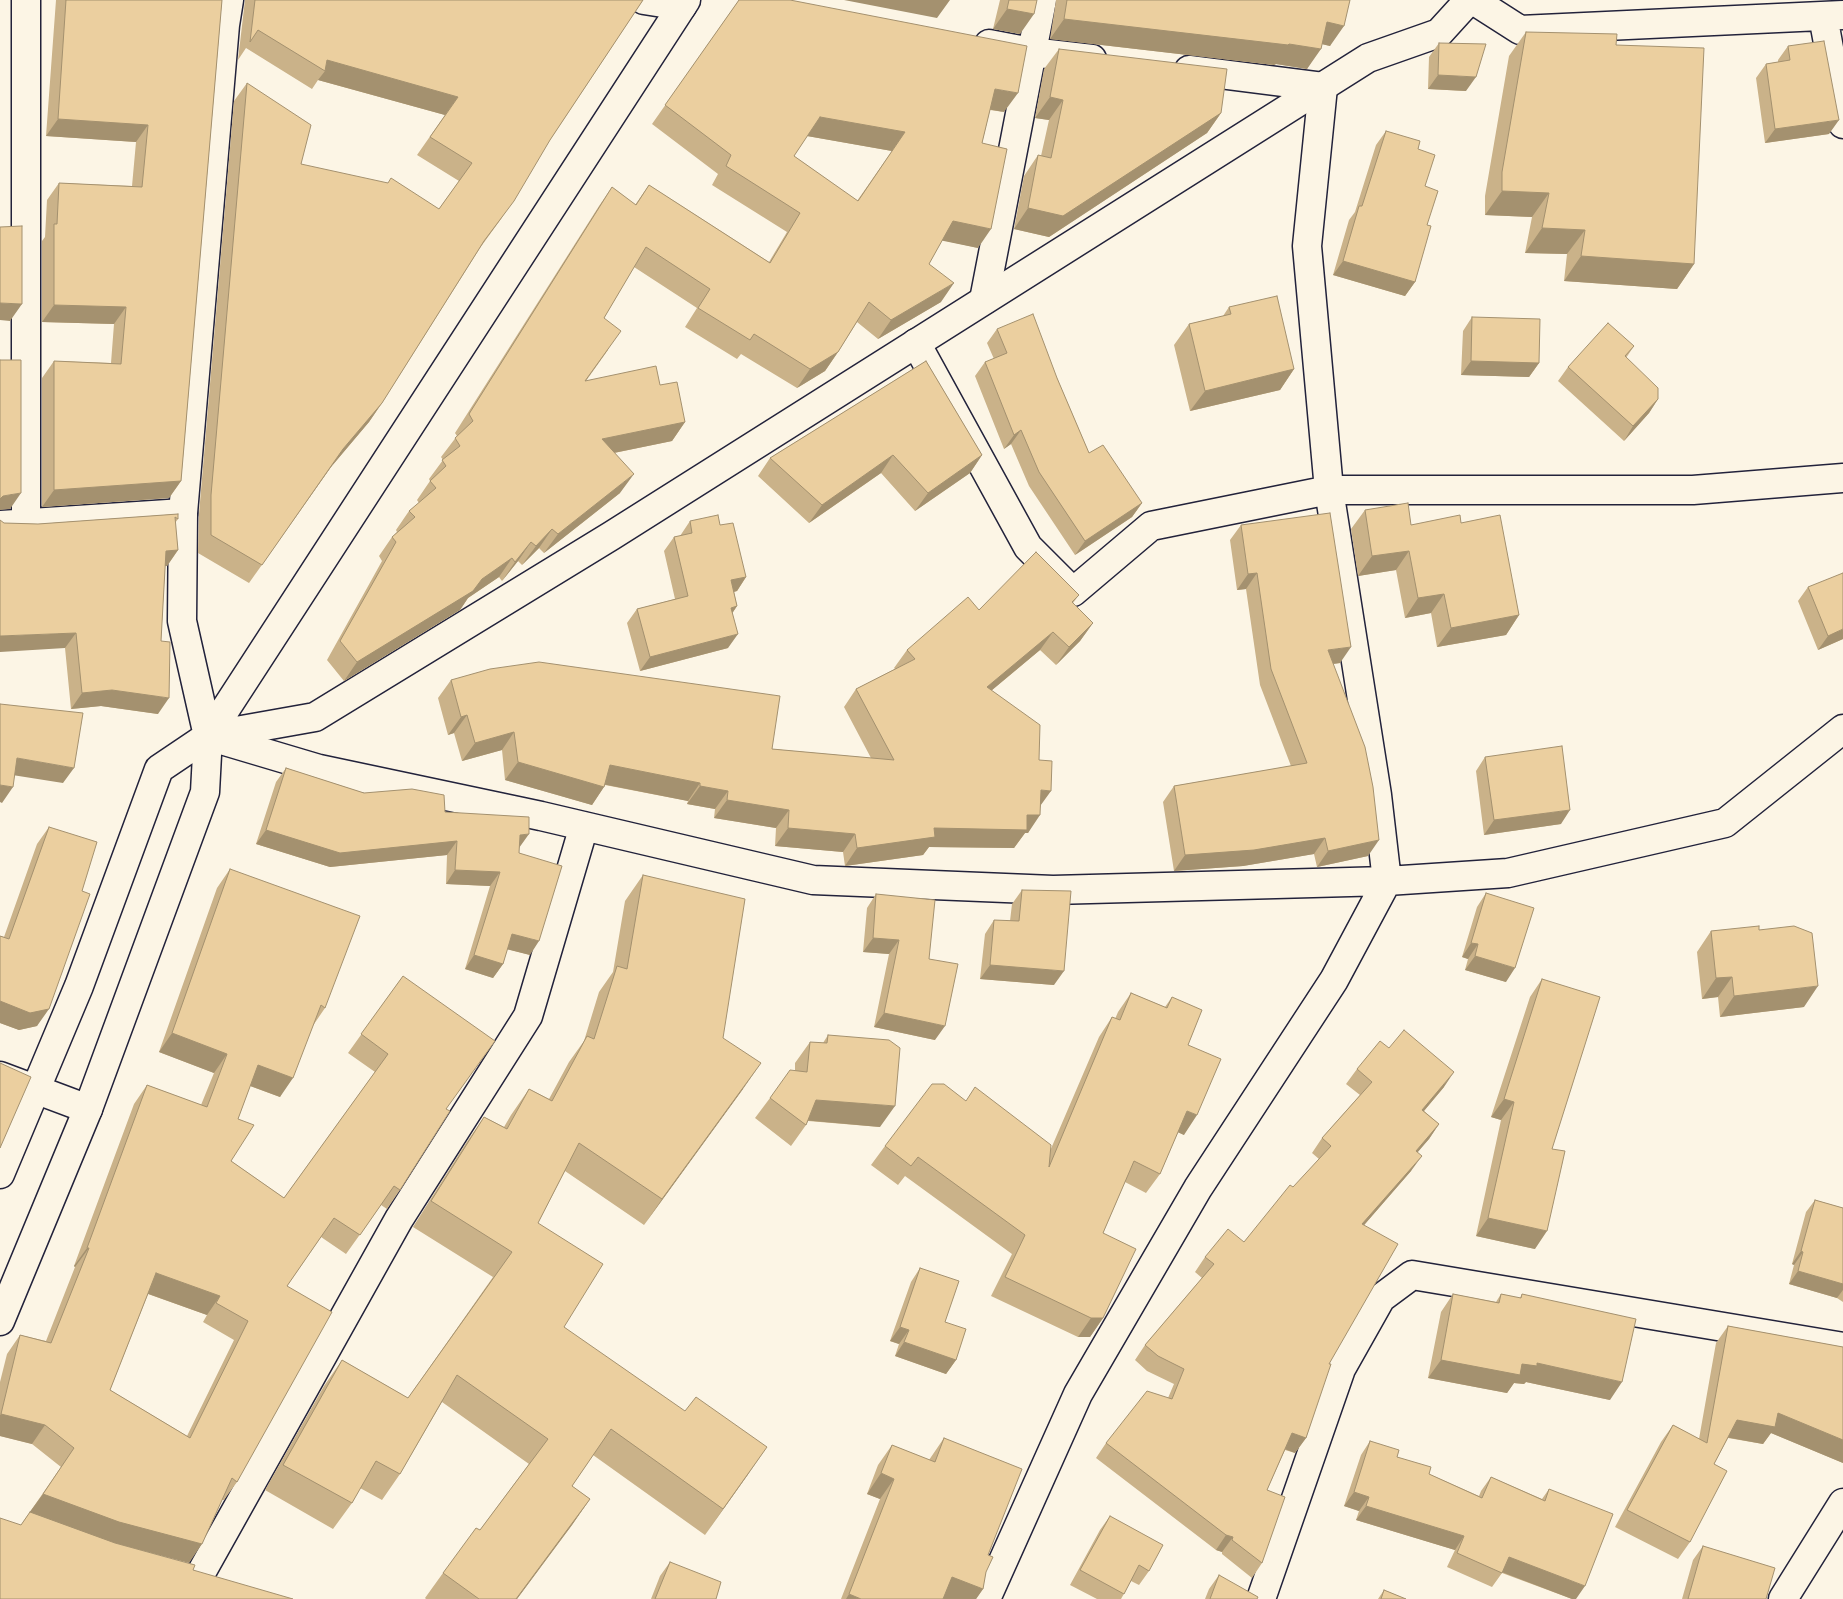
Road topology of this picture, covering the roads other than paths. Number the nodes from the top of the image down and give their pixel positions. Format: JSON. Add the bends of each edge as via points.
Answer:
{"nodes":[{"id":1,"x":26,"y":0,"type":"edge"},
{"id":2,"x":229,"y":0,"type":"edge"},
{"id":3,"x":644,"y":0,"type":"edge"},
{"id":4,"x":1042,"y":0,"type":"edge"},
{"id":5,"x":1469,"y":0,"type":"edge"},
{"id":6,"x":1473,"y":0,"type":"edge"},
{"id":7,"x":684,"y":3,"type":"edge"},
{"id":8,"x":1833,"y":15,"type":"edge"},
{"id":9,"x":963,"y":39,"type":"edge"},
{"id":10,"x":1031,"y":52,"type":"junction"},
{"id":11,"x":1116,"y":62,"type":"edge"},
{"id":12,"x":1164,"y":67,"type":"edge"},
{"id":13,"x":1323,"y":87,"type":"junction"},
{"id":14,"x":1843,"y":124,"type":"edge"},
{"id":15,"x":984,"y":300,"type":"junction"},
{"id":16,"x":916,"y":344,"type":"junction"},
{"id":17,"x":1843,"y":478,"type":"edge"},
{"id":18,"x":1330,"y":490,"type":"junction"},
{"id":19,"x":184,"y":513,"type":"junction"},
{"id":20,"x":13,"y":525,"type":"edge"},
{"id":21,"x":1843,"y":729,"type":"edge"},
{"id":22,"x":208,"y":736,"type":"junction"},
{"id":23,"x":584,"y":826,"type":"junction"},
{"id":24,"x":1387,"y":881,"type":"junction"},
{"id":25,"x":0,"y":1076,"type":"edge"},
{"id":26,"x":35,"y":1089,"type":"junction"},
{"id":27,"x":88,"y":1109,"type":"junction"},
{"id":28,"x":0,"y":1174,"type":"edge"},
{"id":29,"x":0,"y":1321,"type":"edge"},
{"id":30,"x":1843,"y":1347,"type":"edge"},
{"id":31,"x":1843,"y":1503,"type":"edge"},
{"id":32,"x":168,"y":1574,"type":"edge"},
{"id":33,"x":196,"y":1582,"type":"junction"},
{"id":34,"x":224,"y":1589,"type":"edge"},
{"id":35,"x":986,"y":1599,"type":"edge"},
{"id":36,"x":1261,"y":1599,"type":"edge"},
{"id":37,"x":1784,"y":1599,"type":"edge"}],
"edges":[{"from":1,"to":20,"type":"street"},
{"from":2,"to":19,"type":"street"},
{"from":3,"to":7,"type":"street"},
{"from":4,"to":10,"type":"street"},
{"from":5,"to":13,"type":"street","via":[[1439,33],[1368,58]]},
{"from":6,"to":8,"type":"street","via":[[1520,30]]},
{"from":7,"to":22,"type":"street"},
{"from":8,"to":14,"type":"street"},
{"from":9,"to":10,"type":"street"},
{"from":10,"to":11,"type":"street"},
{"from":10,"to":15,"type":"street"},
{"from":12,"to":13,"type":"street"},
{"from":13,"to":15,"type":"street"},
{"from":13,"to":18,"type":"street","via":[[1307,246]]},
{"from":15,"to":16,"type":"street"},
{"from":16,"to":18,"type":"street","via":[[1028,547],[1073,592],[1151,526]]},
{"from":16,"to":22,"type":"street","via":[[315,717]]},
{"from":17,"to":18,"type":"street","via":[[1693,490]]},
{"from":18,"to":24,"type":"street","via":[[1377,795]]},
{"from":19,"to":20,"type":"street"},
{"from":19,"to":22,"type":"street","via":[[182,621]]},
{"from":21,"to":24,"type":"street","via":[[1725,823],[1508,873]]},
{"from":22,"to":23,"type":"street","via":[[319,769]]},
{"from":22,"to":26,"type":"street","via":[[160,769],[79,986]]},
{"from":22,"to":27,"type":"street","via":[[205,792]]},
{"from":23,"to":24,"type":"street","via":[[813,880],[1053,890]]},
{"from":23,"to":33,"type":"street","via":[[528,1016],[399,1219]]},
{"from":24,"to":35,"type":"street","via":[[1334,980],[1198,1188],[1078,1394]]},
{"from":25,"to":26,"type":"street"},
{"from":26,"to":27,"type":"street"},
{"from":26,"to":28,"type":"street"},
{"from":27,"to":29,"type":"street"},
{"from":30,"to":36,"type":"street","via":[[1412,1275],[1381,1298],[1342,1369]]},
{"from":31,"to":37,"type":"street"},
{"from":32,"to":33,"type":"street"},
{"from":33,"to":34,"type":"street"}]}
